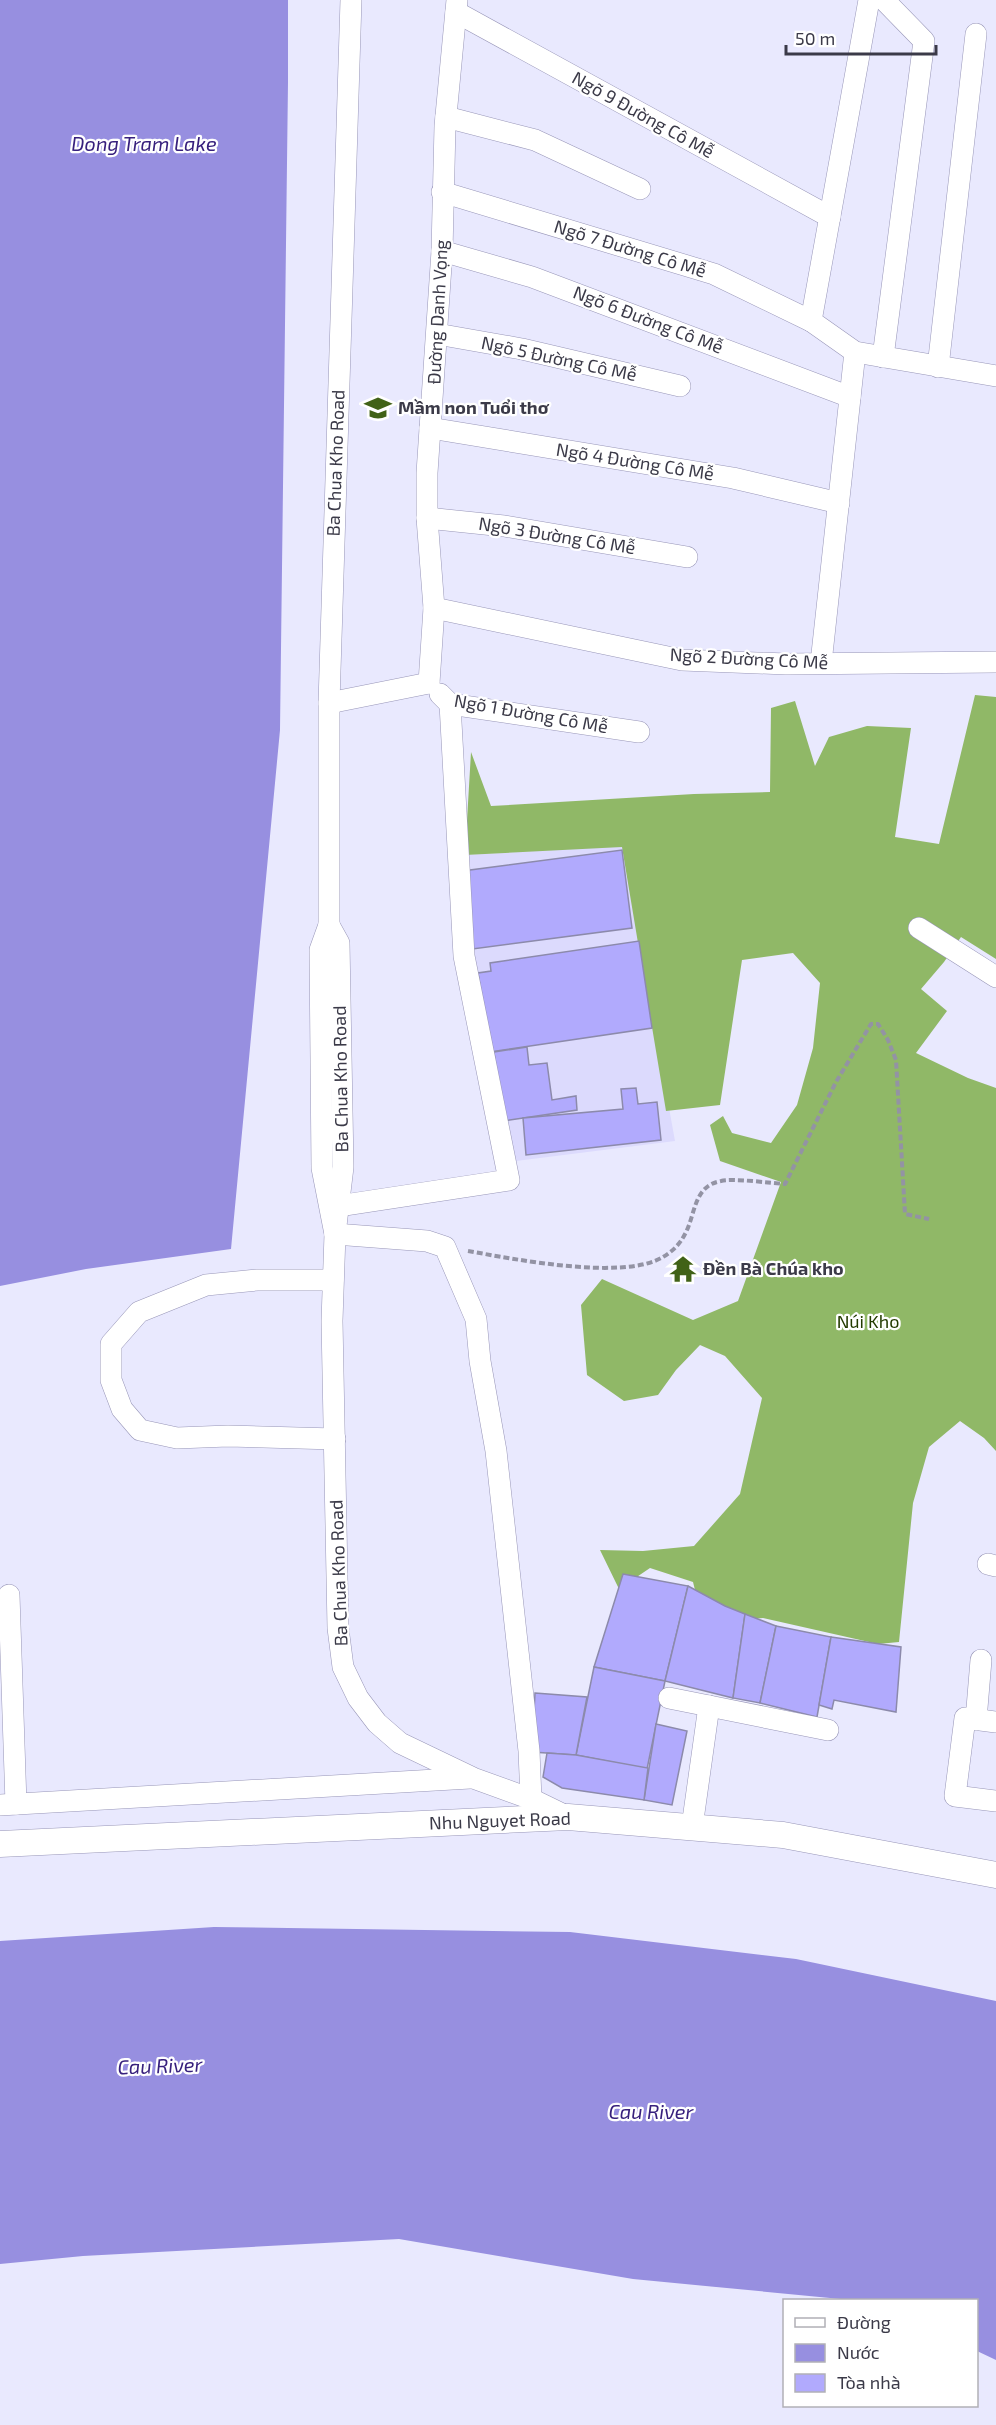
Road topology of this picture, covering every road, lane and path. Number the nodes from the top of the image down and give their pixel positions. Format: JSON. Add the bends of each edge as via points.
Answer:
{"nodes":[{"id":1,"x":351,"y":0,"type":"edge"},
{"id":2,"x":869,"y":0,"type":"edge"},
{"id":3,"x":884,"y":0,"type":"edge"},
{"id":4,"x":457,"y":6,"type":"edge"},
{"id":5,"x":976,"y":34,"type":"dead end"},
{"id":6,"x":446,"y":117,"type":"junction"},
{"id":7,"x":640,"y":189,"type":"dead end"},
{"id":8,"x":442,"y":192,"type":"junction"},
{"id":9,"x":830,"y":217,"type":"junction"},
{"id":10,"x":442,"y":251,"type":"junction"},
{"id":11,"x":811,"y":321,"type":"junction"},
{"id":12,"x":437,"y":333,"type":"junction"},
{"id":13,"x":855,"y":352,"type":"junction"},
{"id":14,"x":883,"y":357,"type":"junction"},
{"id":15,"x":938,"y":367,"type":"junction"},
{"id":16,"x":996,"y":376,"type":"edge"},
{"id":17,"x":680,"y":386,"type":"dead end"},
{"id":18,"x":850,"y":397,"type":"junction"},
{"id":19,"x":430,"y":428,"type":"junction"},
{"id":20,"x":839,"y":503,"type":"junction"},
{"id":21,"x":427,"y":518,"type":"junction"},
{"id":22,"x":687,"y":557,"type":"dead end"},
{"id":23,"x":434,"y":608,"type":"junction"},
{"id":24,"x":996,"y":662,"type":"edge"},
{"id":25,"x":821,"y":663,"type":"junction"},
{"id":26,"x":429,"y":683,"type":"junction"},
{"id":27,"x":329,"y":703,"type":"junction"},
{"id":28,"x":450,"y":704,"type":"junction"},
{"id":29,"x":639,"y":732,"type":"dead end"},
{"id":30,"x":328,"y":926,"type":"junction"},
{"id":31,"x":919,"y":928,"type":"dead end"},
{"id":32,"x":996,"y":977,"type":"edge"},
{"id":33,"x":338,"y":1206,"type":"junction"},
{"id":34,"x":929,"y":1220,"type":"dead end"},
{"id":35,"x":334,"y":1234,"type":"junction"},
{"id":36,"x":466,"y":1250,"type":"dead end"},
{"id":37,"x":333,"y":1280,"type":"junction"},
{"id":38,"x":335,"y":1439,"type":"junction"},
{"id":39,"x":9,"y":1594,"type":"dead end"},
{"id":40,"x":981,"y":1660,"type":"dead end"},
{"id":41,"x":669,"y":1698,"type":"dead end"},
{"id":42,"x":709,"y":1706,"type":"junction"},
{"id":43,"x":986,"y":1721,"type":"edge"},
{"id":44,"x":828,"y":1730,"type":"dead end"},
{"id":45,"x":473,"y":1778,"type":"junction"},
{"id":46,"x":531,"y":1799,"type":"junction"},
{"id":47,"x":996,"y":1801,"type":"edge"},
{"id":48,"x":8,"y":1804,"type":"edge"},
{"id":49,"x":568,"y":1817,"type":"junction"},
{"id":50,"x":692,"y":1827,"type":"junction"},
{"id":51,"x":0,"y":1844,"type":"edge"},
{"id":52,"x":996,"y":1875,"type":"edge"}],
"edges":[{"from":1,"to":27,"type":"street","name":"Ba Chua Kho Road"},
{"from":2,"to":9,"type":"street"},
{"from":3,"to":14,"type":"street","via":[[924,41]]},
{"from":4,"to":6,"type":"street","name":"Đường Danh Vọng"},
{"from":4,"to":9,"type":"street","name":"Ngõ 9 Đường Cô Mễ"},
{"from":5,"to":15,"type":"street"},
{"from":6,"to":7,"type":"street","via":[[535,140]]},
{"from":6,"to":8,"type":"street","name":"Đường Danh Vọng"},
{"from":8,"to":10,"type":"street","name":"Đường Danh Vọng"},
{"from":8,"to":11,"type":"street","name":"Ngõ 7 Đường Cô Mễ","via":[[714,274]]},
{"from":9,"to":11,"type":"street"},
{"from":10,"to":12,"type":"street","name":"Đường Danh Vọng"},
{"from":10,"to":18,"type":"street","name":"Ngõ 6 Đường Cô Mễ","via":[[532,277]]},
{"from":11,"to":13,"type":"street","name":"Ngõ 7 Đường Cô Mễ"},
{"from":12,"to":17,"type":"street","name":"Ngõ 5 Đường Cô Mễ"},
{"from":12,"to":19,"type":"street","name":"Đường Danh Vọng"},
{"from":13,"to":14,"type":"street"},
{"from":13,"to":18,"type":"street"},
{"from":14,"to":15,"type":"street"},
{"from":15,"to":16,"type":"street"},
{"from":18,"to":20,"type":"street"},
{"from":19,"to":20,"type":"street","name":"Ngõ 4 Đường Cô Mễ","via":[[733,478]]},
{"from":19,"to":21,"type":"street","name":"Đường Danh Vọng"},
{"from":20,"to":25,"type":"street"},
{"from":21,"to":22,"type":"street","name":"Ngõ 3 Đường Cô Mễ","via":[[504,526]]},
{"from":21,"to":23,"type":"street","name":"Đường Danh Vọng"},
{"from":23,"to":25,"type":"street","name":"Ngõ 2 Đường Cô Mễ","via":[[682,660]]},
{"from":23,"to":26,"type":"street","name":"Đường Danh Vọng"},
{"from":24,"to":25,"type":"street","name":"Ngõ 2 Đường Cô Mễ"},
{"from":26,"to":27,"type":"street"},
{"from":26,"to":28,"type":"street","name":"Ngõ 1 Đường Cô Mễ"},
{"from":27,"to":30,"type":"street","name":"Ba Chua Kho Road"},
{"from":28,"to":29,"type":"street","name":"Ngõ 1 Đường Cô Mễ"},
{"from":28,"to":33,"type":"street","via":[[464,956],[509,1180]]},
{"from":30,"to":33,"type":"street","name":"Ba Chua Kho Road","via":[[339,943],[343,1167]]},
{"from":30,"to":35,"type":"street","name":"Ba Chua Kho Road","via":[[320,950],[322,1168]]},
{"from":31,"to":32,"type":"street"},
{"from":33,"to":35,"type":"street","name":"Ba Chua Kho Road"},
{"from":34,"to":36,"type":"path","via":[[904,1214],[896,1060],[888,1040],[874,1023],[836,1082],[785,1184],[724,1180],[710,1184],[700,1194],[679,1245],[663,1257],[630,1267],[550,1265]]},
{"from":35,"to":37,"type":"street","name":"Ba Chua Kho Road"},
{"from":35,"to":46,"type":"street","via":[[446,1247],[476,1319],[496,1451]]},
{"from":37,"to":38,"type":"street","name":"Ba Chua Kho Road"},
{"from":37,"to":38,"type":"street","via":[[206,1285],[139,1312],[111,1344],[111,1380],[122,1409],[140,1430],[177,1438]]},
{"from":38,"to":45,"type":"street","name":"Ba Chua Kho Road","via":[[338,1628],[343,1667],[358,1698],[400,1743]]},
{"from":39,"to":48,"type":"street"},
{"from":40,"to":43,"type":"street"},
{"from":41,"to":42,"type":"street"},
{"from":42,"to":44,"type":"street"},
{"from":42,"to":50,"type":"street"},
{"from":43,"to":47,"type":"street","via":[[965,1718],[954,1796]]},
{"from":45,"to":46,"type":"street","name":"Ba Chua Kho Road"},
{"from":45,"to":48,"type":"street"},
{"from":46,"to":49,"type":"street","name":"Ba Chua Kho Road"},
{"from":49,"to":50,"type":"main road","name":"Nhu Nguyet Road"},
{"from":49,"to":51,"type":"main road","name":"Nhu Nguyet Road"},
{"from":50,"to":52,"type":"main road","name":"Nhu Nguyet Road","via":[[783,1835]]}]}
